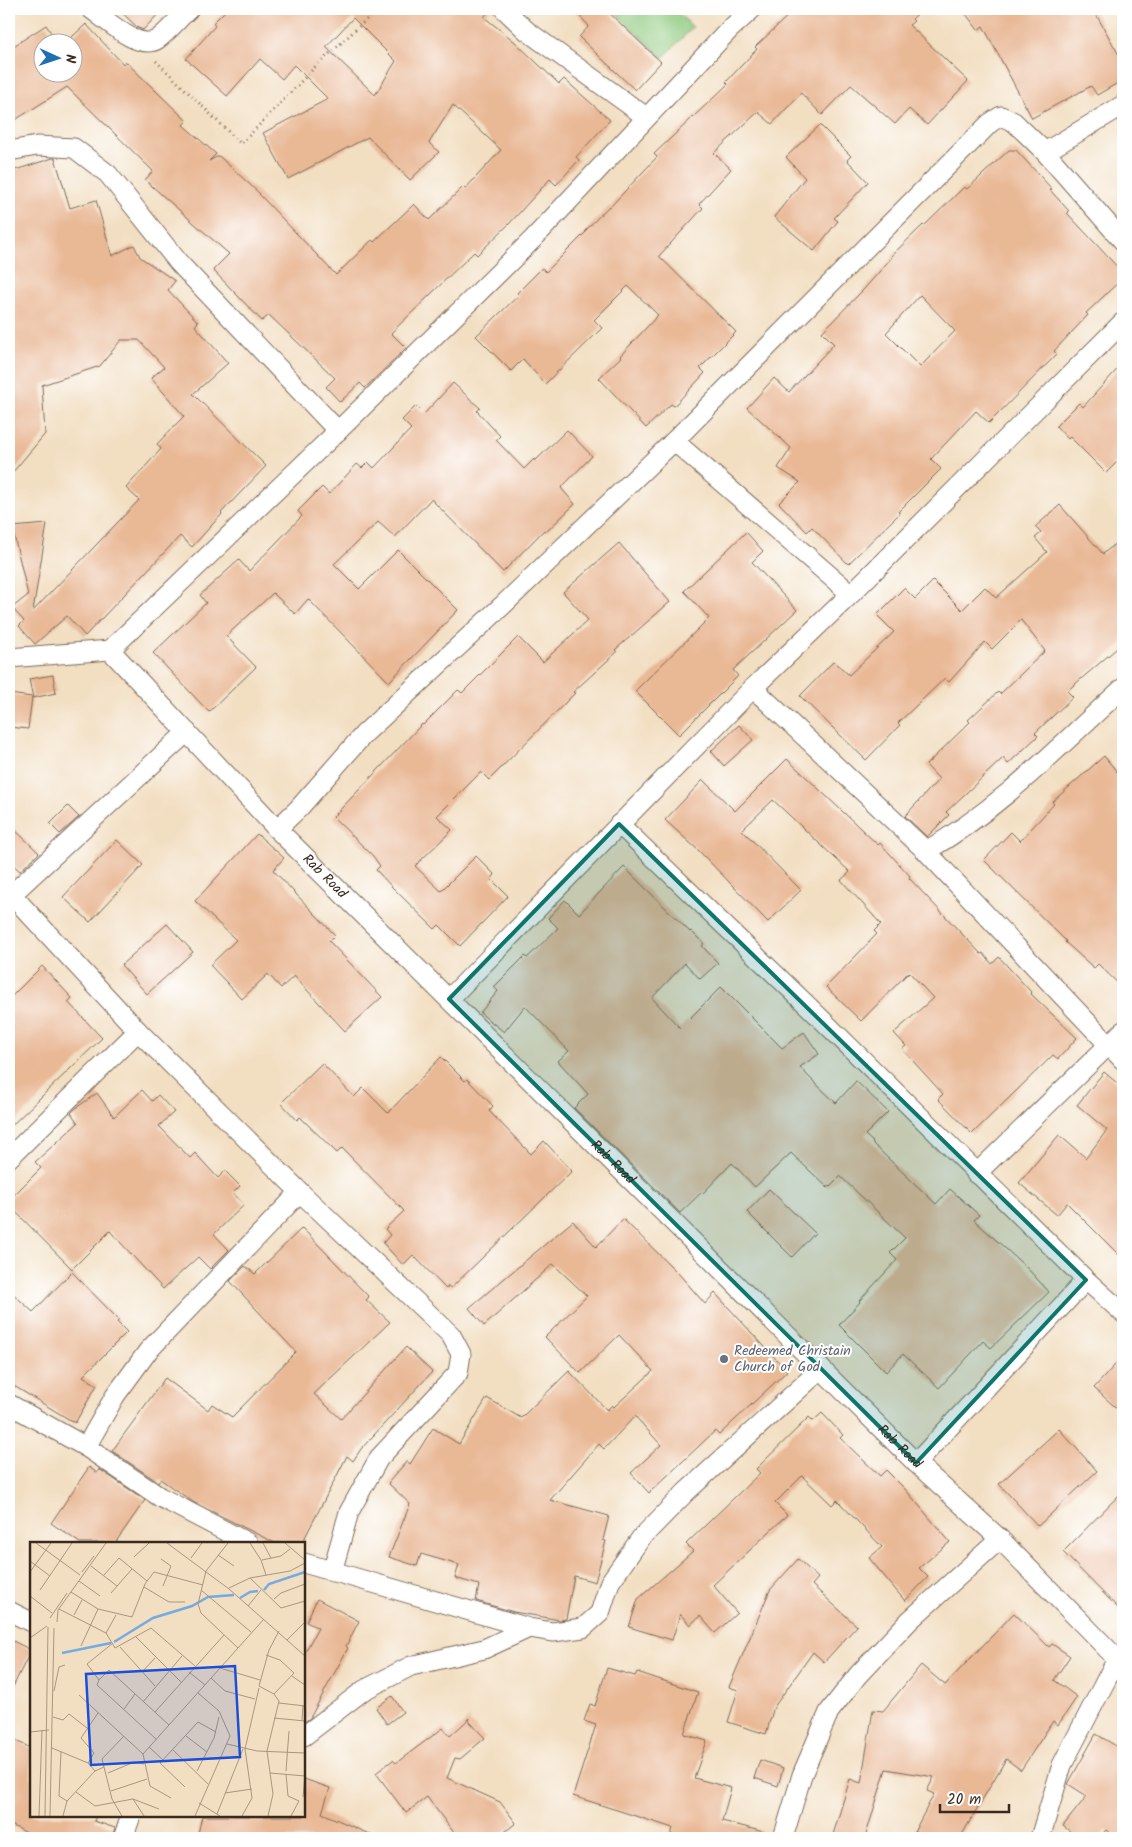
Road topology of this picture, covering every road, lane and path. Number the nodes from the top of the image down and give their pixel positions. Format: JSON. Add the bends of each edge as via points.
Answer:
{"nodes":[{"id":1,"x":92,"y":9,"type":"edge"},
{"id":2,"x":189,"y":9,"type":"edge"},
{"id":3,"x":378,"y":9,"type":"edge"},
{"id":4,"x":504,"y":9,"type":"edge"},
{"id":5,"x":752,"y":9,"type":"edge"},
{"id":6,"x":137,"y":41,"type":"junction"},
{"id":7,"x":1123,"y":105,"type":"edge"},
{"id":8,"x":646,"y":117,"type":"junction"},
{"id":9,"x":9,"y":151,"type":"edge"},
{"id":10,"x":1045,"y":152,"type":"junction"},
{"id":11,"x":1123,"y":241,"type":"edge"},
{"id":12,"x":1123,"y":322,"type":"edge"},
{"id":13,"x":338,"y":431,"type":"junction"},
{"id":14,"x":674,"y":441,"type":"junction"},
{"id":15,"x":851,"y":594,"type":"junction"},
{"id":16,"x":110,"y":650,"type":"junction"},
{"id":17,"x":9,"y":658,"type":"edge"},
{"id":18,"x":753,"y":688,"type":"junction"},
{"id":19,"x":1121,"y":696,"type":"edge"},
{"id":20,"x":187,"y":732,"type":"junction"},
{"id":21,"x":619,"y":824,"type":"junction"},
{"id":22,"x":277,"y":829,"type":"junction"},
{"id":23,"x":926,"y":851,"type":"junction"},
{"id":24,"x":10,"y":894,"type":"edge"},
{"id":25,"x":449,"y":999,"type":"junction"},
{"id":26,"x":138,"y":1031,"type":"junction"},
{"id":27,"x":1123,"y":1032,"type":"edge"},
{"id":28,"x":1109,"y":1046,"type":"junction"},
{"id":29,"x":1123,"y":1060,"type":"edge"},
{"id":30,"x":9,"y":1158,"type":"edge"},
{"id":31,"x":976,"y":1174,"type":"junction"},
{"id":32,"x":300,"y":1192,"type":"junction"},
{"id":33,"x":1086,"y":1280,"type":"junction"},
{"id":34,"x":1123,"y":1313,"type":"edge"},
{"id":35,"x":821,"y":1369,"type":"junction"},
{"id":36,"x":9,"y":1404,"type":"edge"},
{"id":37,"x":86,"y":1447,"type":"junction"},
{"id":38,"x":916,"y":1463,"type":"junction"},
{"id":39,"x":1000,"y":1540,"type":"junction"},
{"id":40,"x":246,"y":1542,"type":"edge"},
{"id":41,"x":305,"y":1563,"type":"edge"},
{"id":42,"x":332,"y":1572,"type":"junction"},
{"id":43,"x":9,"y":1611,"type":"edge"},
{"id":44,"x":30,"y":1622,"type":"edge"},
{"id":45,"x":529,"y":1628,"type":"junction"},
{"id":46,"x":1120,"y":1662,"type":"edge"},
{"id":47,"x":305,"y":1735,"type":"edge"},
{"id":48,"x":131,"y":1817,"type":"edge"},
{"id":49,"x":123,"y":1838,"type":"edge"},
{"id":50,"x":782,"y":1838,"type":"edge"},
{"id":51,"x":1040,"y":1838,"type":"edge"}],
"edges":[{"from":1,"to":6,"type":"street"},
{"from":2,"to":6,"type":"street","via":[[157,39],[147,43]]},
{"from":3,"to":6,"type":"path","via":[[315,67],[241,144]]},
{"from":4,"to":8,"type":"street","via":[[527,31]]},
{"from":5,"to":8,"type":"street"},
{"from":7,"to":10,"type":"street"},
{"from":8,"to":13,"type":"street","via":[[533,239]]},
{"from":9,"to":13,"type":"street","via":[[37,146],[74,148],[108,174],[178,264]]},
{"from":10,"to":11,"type":"street"},
{"from":10,"to":14,"type":"street","via":[[1014,122],[1002,116],[990,123]]},
{"from":12,"to":15,"type":"street"},
{"from":13,"to":16,"type":"street"},
{"from":14,"to":15,"type":"street"},
{"from":14,"to":22,"type":"street","via":[[364,734]]},
{"from":15,"to":18,"type":"street"},
{"from":16,"to":17,"type":"street"},
{"from":16,"to":20,"type":"street","name":"Rab Road"},
{"from":18,"to":21,"type":"street"},
{"from":18,"to":23,"type":"street"},
{"from":19,"to":23,"type":"street","via":[[994,805],[956,834]]},
{"from":20,"to":22,"type":"street","name":"Rab Road"},
{"from":20,"to":24,"type":"street"},
{"from":21,"to":25,"type":"street"},
{"from":21,"to":31,"type":"street"},
{"from":22,"to":25,"type":"street","name":"Rab Road"},
{"from":23,"to":28,"type":"street"},
{"from":24,"to":26,"type":"street"},
{"from":25,"to":35,"type":"street","name":"Rab Road"},
{"from":26,"to":30,"type":"street"},
{"from":26,"to":32,"type":"street"},
{"from":27,"to":28,"type":"street"},
{"from":28,"to":29,"type":"street"},
{"from":28,"to":31,"type":"street"},
{"from":31,"to":33,"type":"street"},
{"from":32,"to":37,"type":"street","via":[[148,1351],[115,1396]]},
{"from":32,"to":42,"type":"street","via":[[451,1335],[461,1354],[458,1373],[379,1458],[349,1512]]},
{"from":33,"to":34,"type":"street"},
{"from":33,"to":38,"type":"street"},
{"from":35,"to":38,"type":"street","name":"Rab Road"},
{"from":35,"to":45,"type":"street","via":[[686,1492],[641,1538],[610,1582],[600,1613],[583,1628],[553,1632]]},
{"from":36,"to":37,"type":"street"},
{"from":37,"to":40,"type":"street","via":[[160,1497]]},
{"from":38,"to":39,"type":"street","name":"Rab Road"},
{"from":39,"to":46,"type":"street","name":"Rab Road"},
{"from":39,"to":50,"type":"street","via":[[910,1620],[858,1675],[829,1712],[802,1775]]},
{"from":41,"to":42,"type":"street"},
{"from":42,"to":45,"type":"street"},
{"from":43,"to":44,"type":"street"},
{"from":45,"to":47,"type":"street","via":[[484,1649],[411,1666],[364,1690]]},
{"from":46,"to":51,"type":"street","via":[[1062,1765]]},
{"from":48,"to":49,"type":"street"}]}
